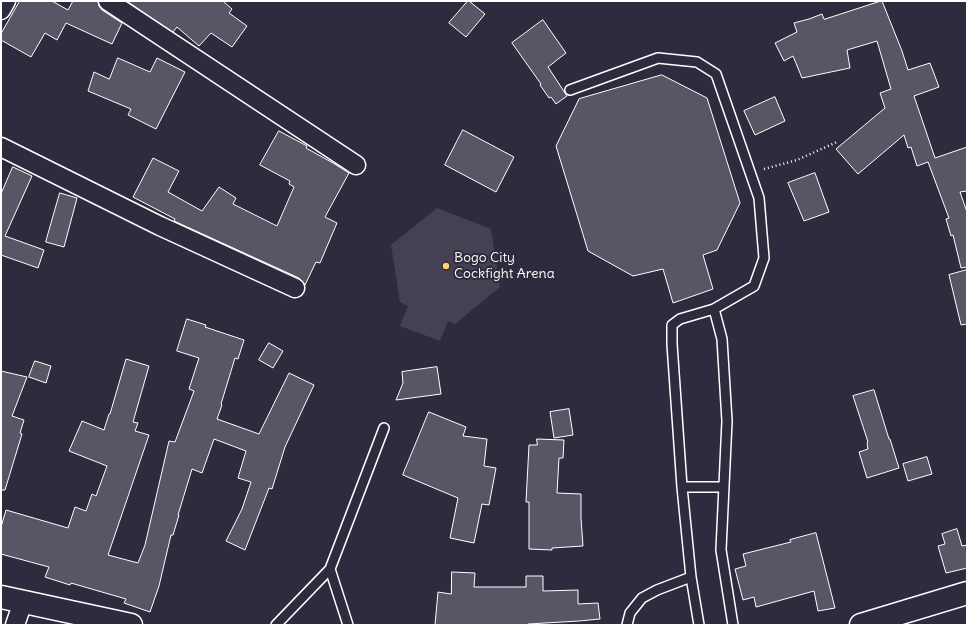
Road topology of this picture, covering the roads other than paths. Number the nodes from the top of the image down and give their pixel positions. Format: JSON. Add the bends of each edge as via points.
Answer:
{"nodes":[{"id":1,"x":6,"y":1,"type":"edge"},
{"id":2,"x":108,"y":1,"type":"edge"},
{"id":3,"x":1,"y":10,"type":"edge"},
{"id":4,"x":570,"y":90,"type":"dead end"},
{"id":5,"x":1,"y":147,"type":"edge"},
{"id":6,"x":356,"y":165,"type":"dead end"},
{"id":7,"x":295,"y":288,"type":"dead end"},
{"id":8,"x":714,"y":309,"type":"junction"},
{"id":9,"x":384,"y":428,"type":"dead end"},
{"id":10,"x":682,"y":487,"type":"junction"},
{"id":11,"x":724,"y":487,"type":"junction"},
{"id":12,"x":330,"y":570,"type":"junction"},
{"id":13,"x":691,"y":576,"type":"junction"},
{"id":14,"x":967,"y":593,"type":"edge"},
{"id":15,"x":1,"y":597,"type":"edge"},
{"id":16,"x":23,"y":602,"type":"junction"},
{"id":17,"x":15,"y":625,"type":"edge"},
{"id":18,"x":131,"y":625,"type":"edge"},
{"id":19,"x":276,"y":625,"type":"edge"},
{"id":20,"x":348,"y":625,"type":"edge"},
{"id":21,"x":627,"y":625,"type":"edge"},
{"id":22,"x":699,"y":625,"type":"edge"},
{"id":23,"x":733,"y":625,"type":"edge"},
{"id":24,"x":862,"y":625,"type":"edge"}],
"edges":[{"from":1,"to":3,"type":"street"},
{"from":2,"to":6,"type":"street"},
{"from":4,"to":8,"type":"lane","via":[[658,58],[697,62],[716,74],[759,198],[764,258],[754,286]]},
{"from":5,"to":7,"type":"street","via":[[160,226]]},
{"from":8,"to":10,"type":"lane","via":[[680,319],[672,325]]},
{"from":8,"to":11,"type":"lane","via":[[722,339],[727,421]]},
{"from":9,"to":12,"type":"lane"},
{"from":10,"to":11,"type":"lane"},
{"from":10,"to":13,"type":"lane"},
{"from":11,"to":23,"type":"lane","via":[[721,550]]},
{"from":12,"to":19,"type":"lane"},
{"from":12,"to":20,"type":"lane"},
{"from":13,"to":21,"type":"lane","via":[[642,598],[630,613]]},
{"from":13,"to":22,"type":"lane"},
{"from":14,"to":24,"type":"highway"},
{"from":15,"to":16,"type":"highway"},
{"from":16,"to":17,"type":"street"},
{"from":16,"to":18,"type":"highway"}]}
